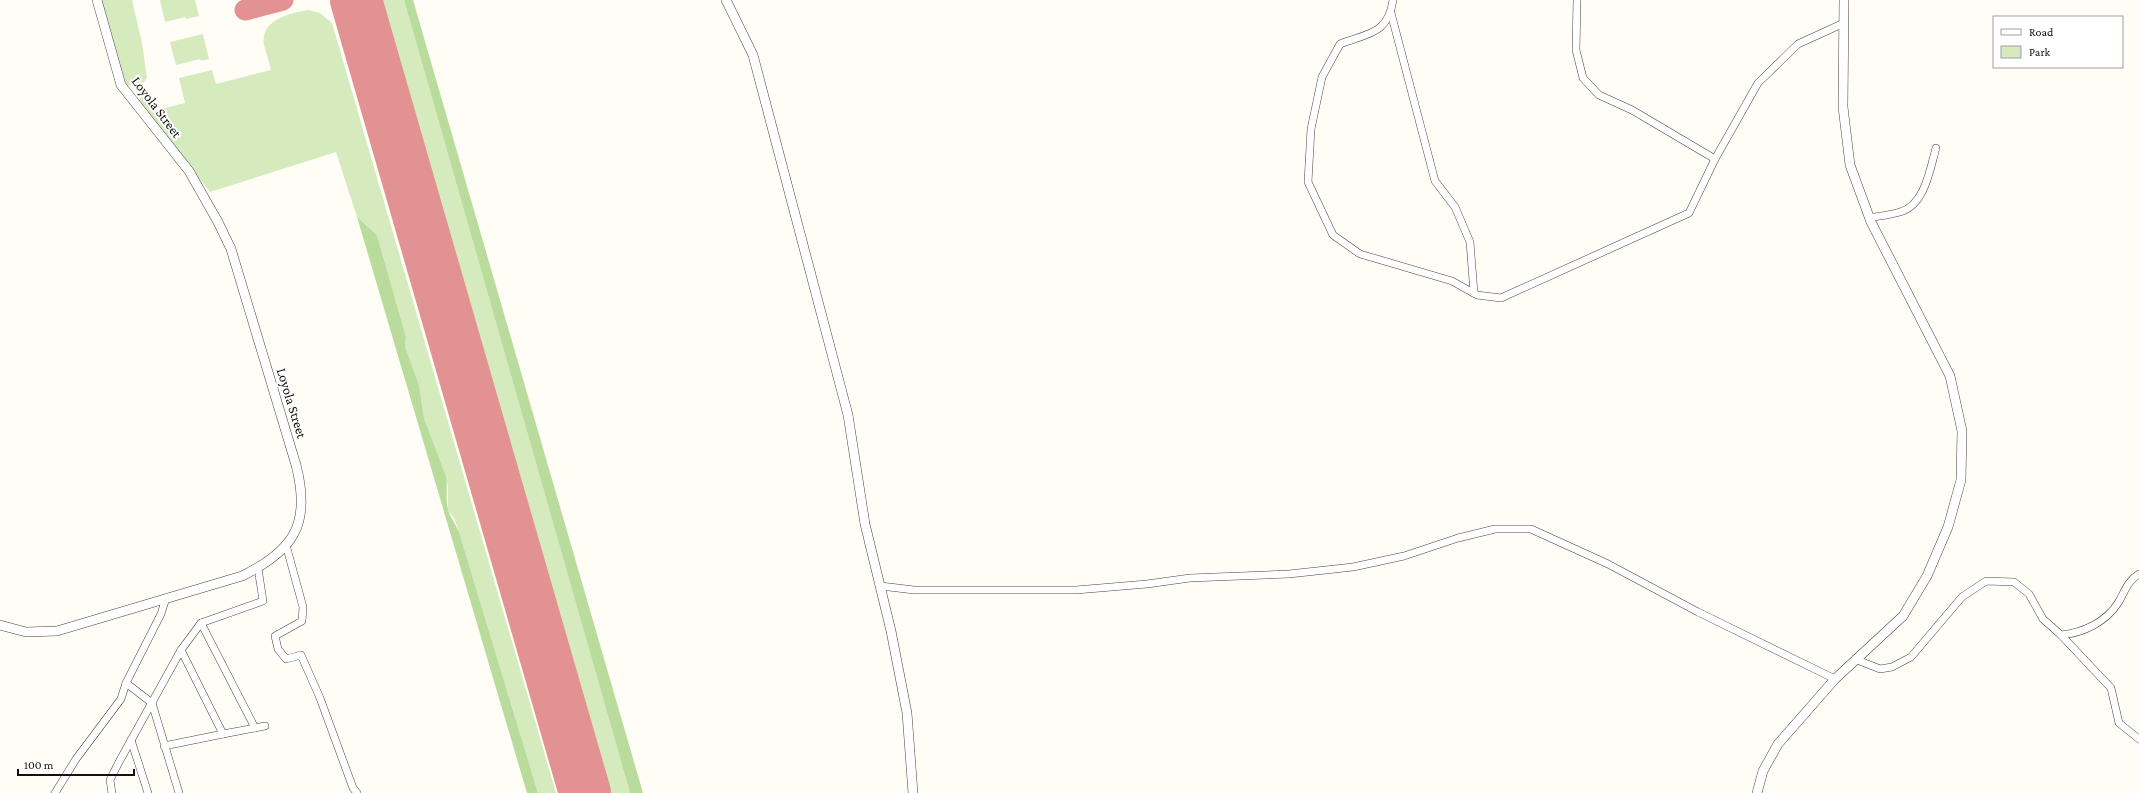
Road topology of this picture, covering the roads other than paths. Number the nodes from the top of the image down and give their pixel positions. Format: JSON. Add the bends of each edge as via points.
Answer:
{"nodes":[{"id":1,"x":97,"y":0,"type":"edge"},
{"id":2,"x":726,"y":0,"type":"edge"},
{"id":3,"x":1393,"y":0,"type":"edge"},
{"id":4,"x":1577,"y":0,"type":"edge"},
{"id":5,"x":1844,"y":0,"type":"edge"},
{"id":6,"x":1391,"y":13,"type":"junction"},
{"id":7,"x":1844,"y":23,"type":"junction"},
{"id":8,"x":1936,"y":148,"type":"dead end"},
{"id":9,"x":1715,"y":158,"type":"junction"},
{"id":10,"x":1869,"y":218,"type":"junction"},
{"id":11,"x":1474,"y":293,"type":"junction"},
{"id":12,"x":286,"y":545,"type":"junction"},
{"id":13,"x":258,"y":568,"type":"junction"},
{"id":14,"x":2139,"y":574,"type":"edge"},
{"id":15,"x":881,"y":586,"type":"junction"},
{"id":16,"x":166,"y":598,"type":"junction"},
{"id":17,"x":201,"y":623,"type":"junction"},
{"id":18,"x":0,"y":625,"type":"edge"},
{"id":19,"x":2061,"y":635,"type":"junction"},
{"id":20,"x":181,"y":650,"type":"junction"},
{"id":21,"x":1855,"y":659,"type":"junction"},
{"id":22,"x":1835,"y":679,"type":"junction"},
{"id":23,"x":126,"y":683,"type":"junction"},
{"id":24,"x":152,"y":703,"type":"junction"},
{"id":25,"x":265,"y":726,"type":"dead end"},
{"id":26,"x":255,"y":728,"type":"junction"},
{"id":27,"x":224,"y":734,"type":"junction"},
{"id":28,"x":2139,"y":739,"type":"edge"},
{"id":29,"x":131,"y":740,"type":"junction"},
{"id":30,"x":164,"y":746,"type":"junction"},
{"id":31,"x":55,"y":793,"type":"edge"},
{"id":32,"x":112,"y":793,"type":"edge"},
{"id":33,"x":148,"y":793,"type":"edge"},
{"id":34,"x":179,"y":793,"type":"edge"},
{"id":35,"x":357,"y":793,"type":"edge"},
{"id":36,"x":913,"y":793,"type":"edge"},
{"id":37,"x":1757,"y":793,"type":"edge"}],
"edges":[{"from":1,"to":12,"type":"street","name":"Loyola Street","via":[[121,85],[189,171],[215,216],[230,249],[301,486],[302,508],[298,525]]},
{"from":2,"to":15,"type":"street","via":[[753,55],[848,415],[865,524]]},
{"from":3,"to":6,"type":"street"},
{"from":4,"to":9,"type":"street","via":[[1576,50],[1583,78],[1599,94]]},
{"from":5,"to":7,"type":"street"},
{"from":6,"to":11,"type":"street","via":[[1435,181],[1455,207],[1470,242]]},
{"from":6,"to":11,"type":"street","via":[[1381,29],[1340,44],[1322,77],[1311,129],[1308,182],[1332,235],[1360,254],[1452,281]]},
{"from":7,"to":9,"type":"street","via":[[1798,44],[1758,83]]},
{"from":7,"to":10,"type":"street","via":[[1843,107],[1850,165]]},
{"from":8,"to":10,"type":"street","via":[[1926,184],[1916,202],[1902,212]]},
{"from":9,"to":11,"type":"street","via":[[1689,213],[1501,298]]},
{"from":10,"to":21,"type":"street","via":[[1950,376],[1962,432],[1961,480],[1948,527],[1927,576],[1904,616]]},
{"from":12,"to":13,"type":"street","name":"Loyola Street"},
{"from":12,"to":35,"type":"street","via":[[303,607],[302,620],[275,636],[278,649],[286,659],[301,655]]},
{"from":13,"to":16,"type":"street","name":"Loyola Street","via":[[242,576]]},
{"from":13,"to":17,"type":"street","via":[[263,601]]},
{"from":14,"to":19,"type":"street","via":[[2131,579],[2107,618],[2072,634]]},
{"from":15,"to":22,"type":"street","via":[[914,590],[1076,590],[1190,578],[1290,574],[1353,567],[1495,529],[1531,529],[1608,564],[1698,612]]},
{"from":15,"to":36,"type":"street","via":[[908,713]]},
{"from":16,"to":18,"type":"street","name":"Loyola Street","via":[[57,631],[26,632]]},
{"from":16,"to":23,"type":"street","via":[[161,614]]},
{"from":17,"to":20,"type":"street"},
{"from":17,"to":26,"type":"street"},
{"from":19,"to":21,"type":"street","via":[[2043,619],[2028,594],[2014,582],[1986,581],[1962,597],[1911,657],[1892,667],[1880,669]]},
{"from":19,"to":28,"type":"street","via":[[2112,688],[2119,723]]},
{"from":20,"to":24,"type":"street"},
{"from":20,"to":27,"type":"street"},
{"from":21,"to":22,"type":"street"},
{"from":22,"to":37,"type":"street","via":[[1778,744],[1763,771]]},
{"from":23,"to":24,"type":"street"},
{"from":23,"to":31,"type":"street","via":[[121,699],[76,759]]},
{"from":24,"to":29,"type":"street"},
{"from":24,"to":30,"type":"street"},
{"from":25,"to":26,"type":"street"},
{"from":26,"to":27,"type":"street"},
{"from":27,"to":30,"type":"street"},
{"from":29,"to":32,"type":"street","via":[[110,780]]},
{"from":29,"to":33,"type":"street"},
{"from":30,"to":34,"type":"street"}]}
